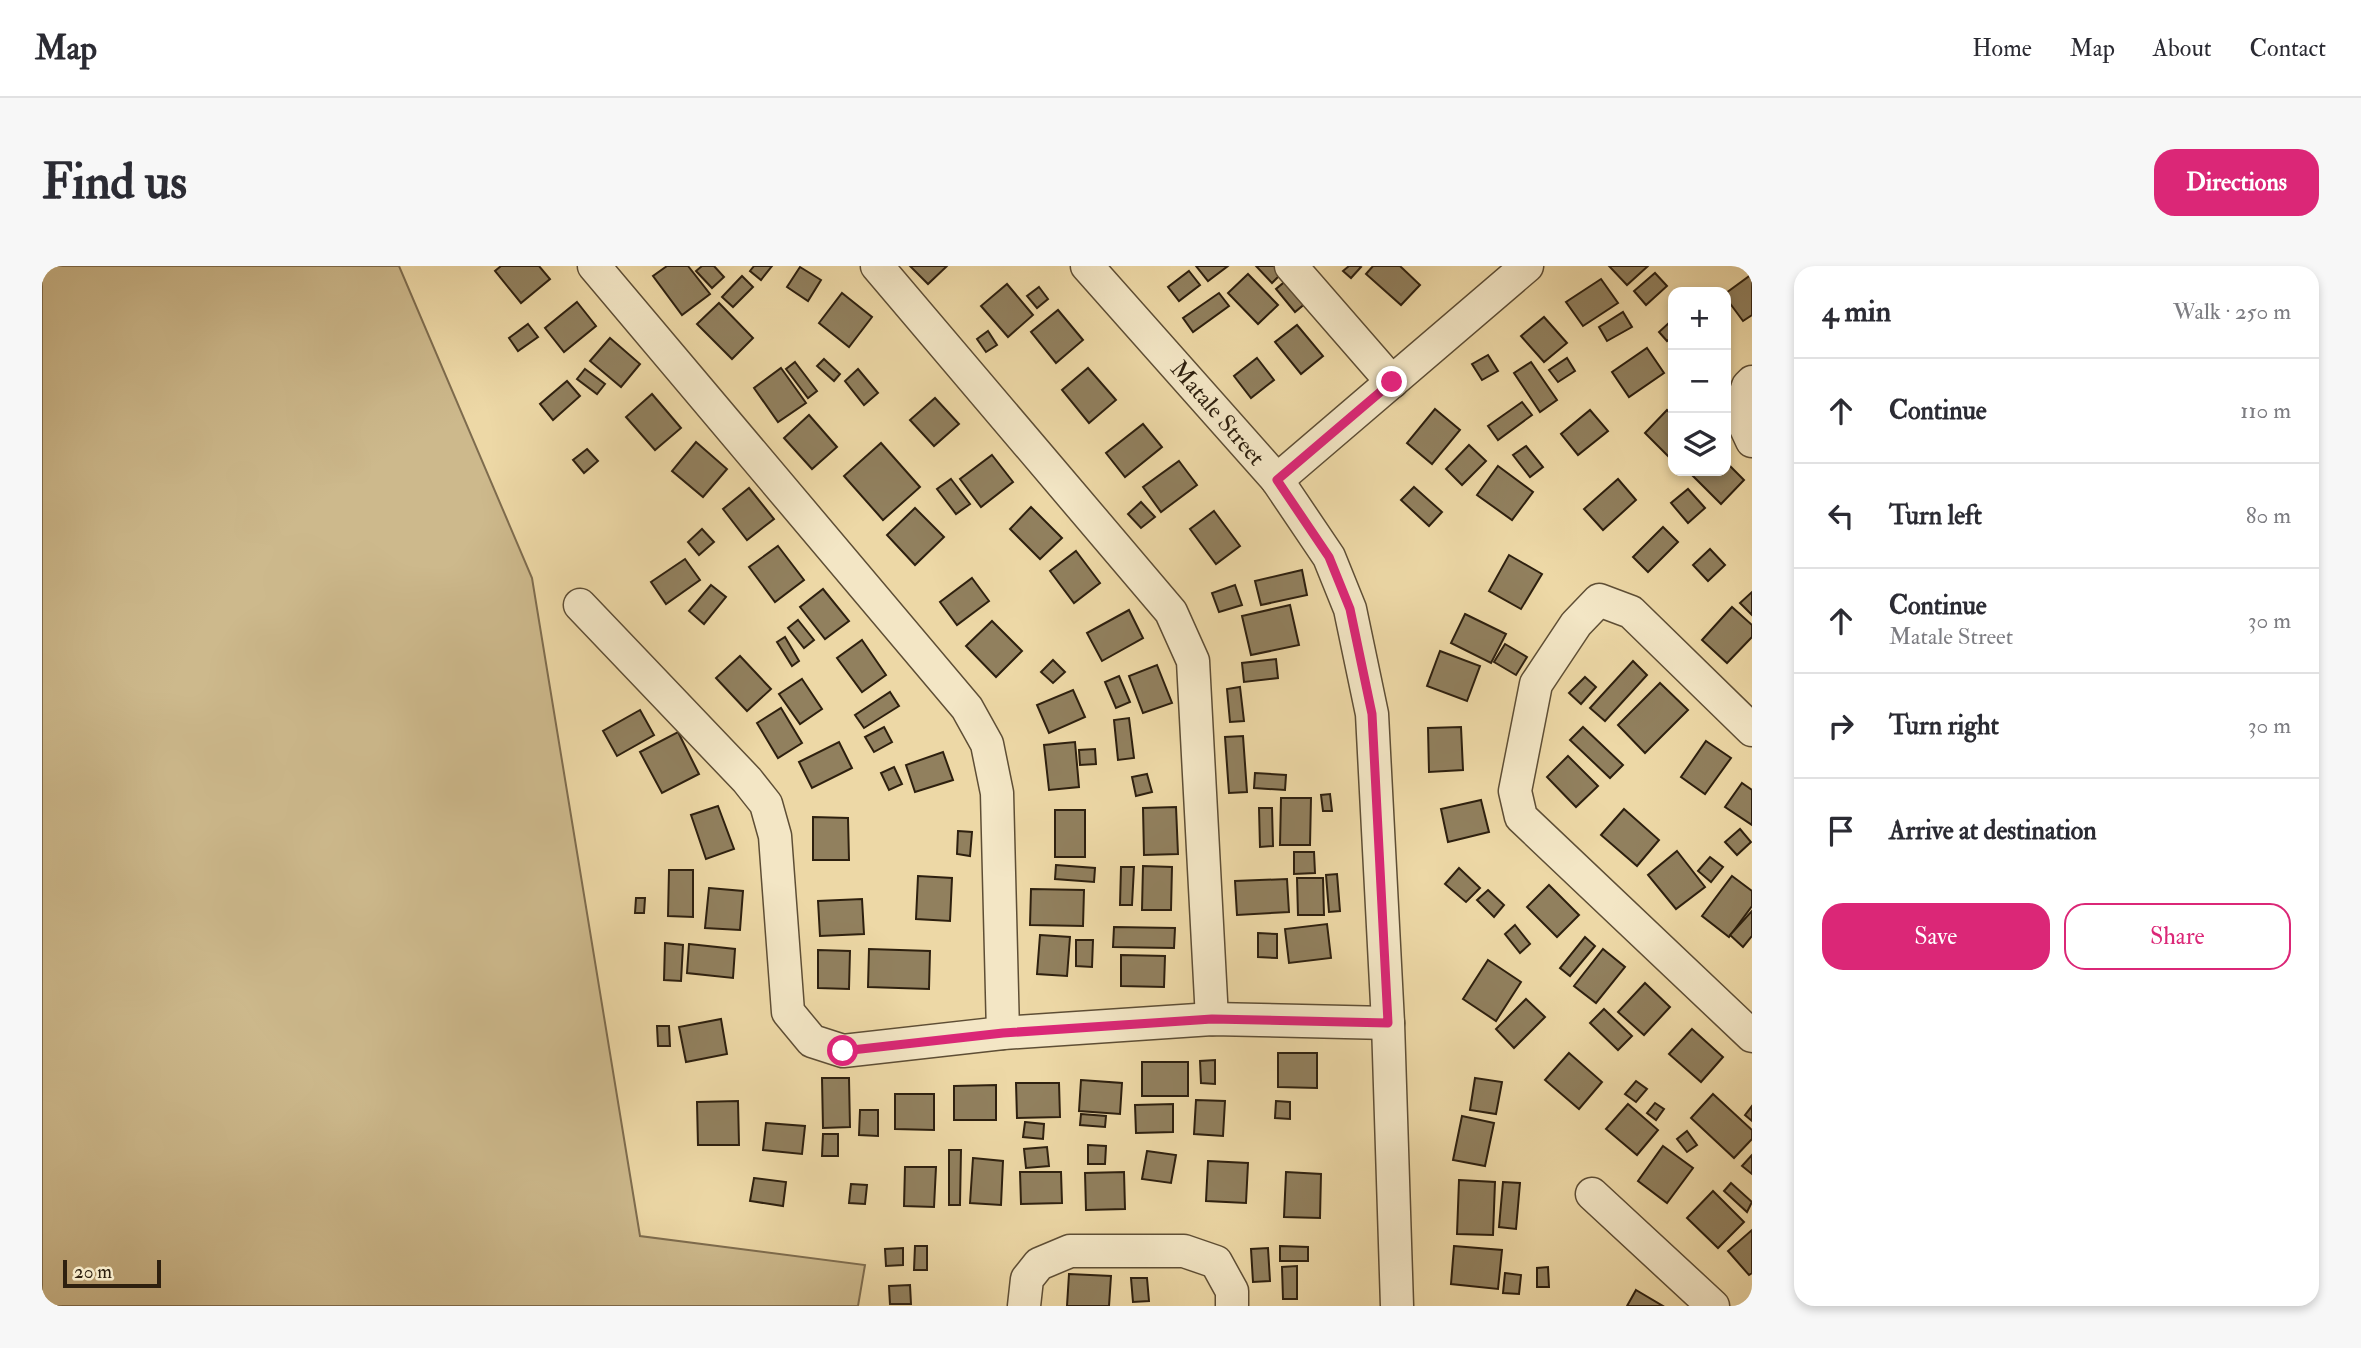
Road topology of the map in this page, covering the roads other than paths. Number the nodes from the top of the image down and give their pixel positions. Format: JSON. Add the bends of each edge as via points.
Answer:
{"nodes":[{"id":1,"x":877,"y":266,"type":"edge"},
{"id":2,"x":1087,"y":266,"type":"edge"},
{"id":3,"x":1292,"y":266,"type":"edge"},
{"id":4,"x":1527,"y":266,"type":"edge"},
{"id":5,"x":605,"y":270,"type":"edge"},
{"id":6,"x":1392,"y":382,"type":"junction"},
{"id":7,"x":1752,"y":382,"type":"edge"},
{"id":8,"x":1752,"y":441,"type":"edge"},
{"id":9,"x":1277,"y":480,"type":"junction"},
{"id":10,"x":580,"y":605,"type":"dead end"},
{"id":11,"x":1752,"y":730,"type":"edge"},
{"id":12,"x":1212,"y":1019,"type":"junction"},
{"id":13,"x":1388,"y":1023,"type":"junction"},
{"id":14,"x":1003,"y":1033,"type":"junction"},
{"id":15,"x":1752,"y":1036,"type":"edge"},
{"id":16,"x":1592,"y":1194,"type":"dead end"},
{"id":17,"x":1024,"y":1306,"type":"edge"},
{"id":18,"x":1232,"y":1306,"type":"edge"},
{"id":19,"x":1397,"y":1306,"type":"edge"},
{"id":20,"x":1713,"y":1306,"type":"edge"}],
"edges":[{"from":1,"to":12,"type":"street","via":[[1171,612],[1182,636],[1193,661]]},
{"from":2,"to":9,"type":"street","name":"Matale Street"},
{"from":3,"to":6,"type":"street"},
{"from":4,"to":6,"type":"street"},
{"from":5,"to":14,"type":"street","via":[[967,708],[987,744],[997,793]]},
{"from":6,"to":9,"type":"street"},
{"from":7,"to":8,"type":"street","via":[[1739,412]]},
{"from":9,"to":13,"type":"street","name":"Matale Street","via":[[1329,557],[1350,609],[1372,714]]},
{"from":10,"to":14,"type":"street","via":[[766,804],[775,836],[788,1012],[812,1041],[843,1051]]},
{"from":11,"to":15,"type":"street","via":[[1631,612],[1599,600],[1576,624],[1536,684],[1515,791],[1521,817]]},
{"from":12,"to":13,"type":"street"},
{"from":12,"to":14,"type":"street"},
{"from":13,"to":19,"type":"street","name":"Matale Street"},
{"from":16,"to":20,"type":"street"},
{"from":17,"to":18,"type":"street","via":[[1027,1279],[1040,1264],[1070,1251],[1184,1251],[1216,1262],[1232,1291]]}]}
